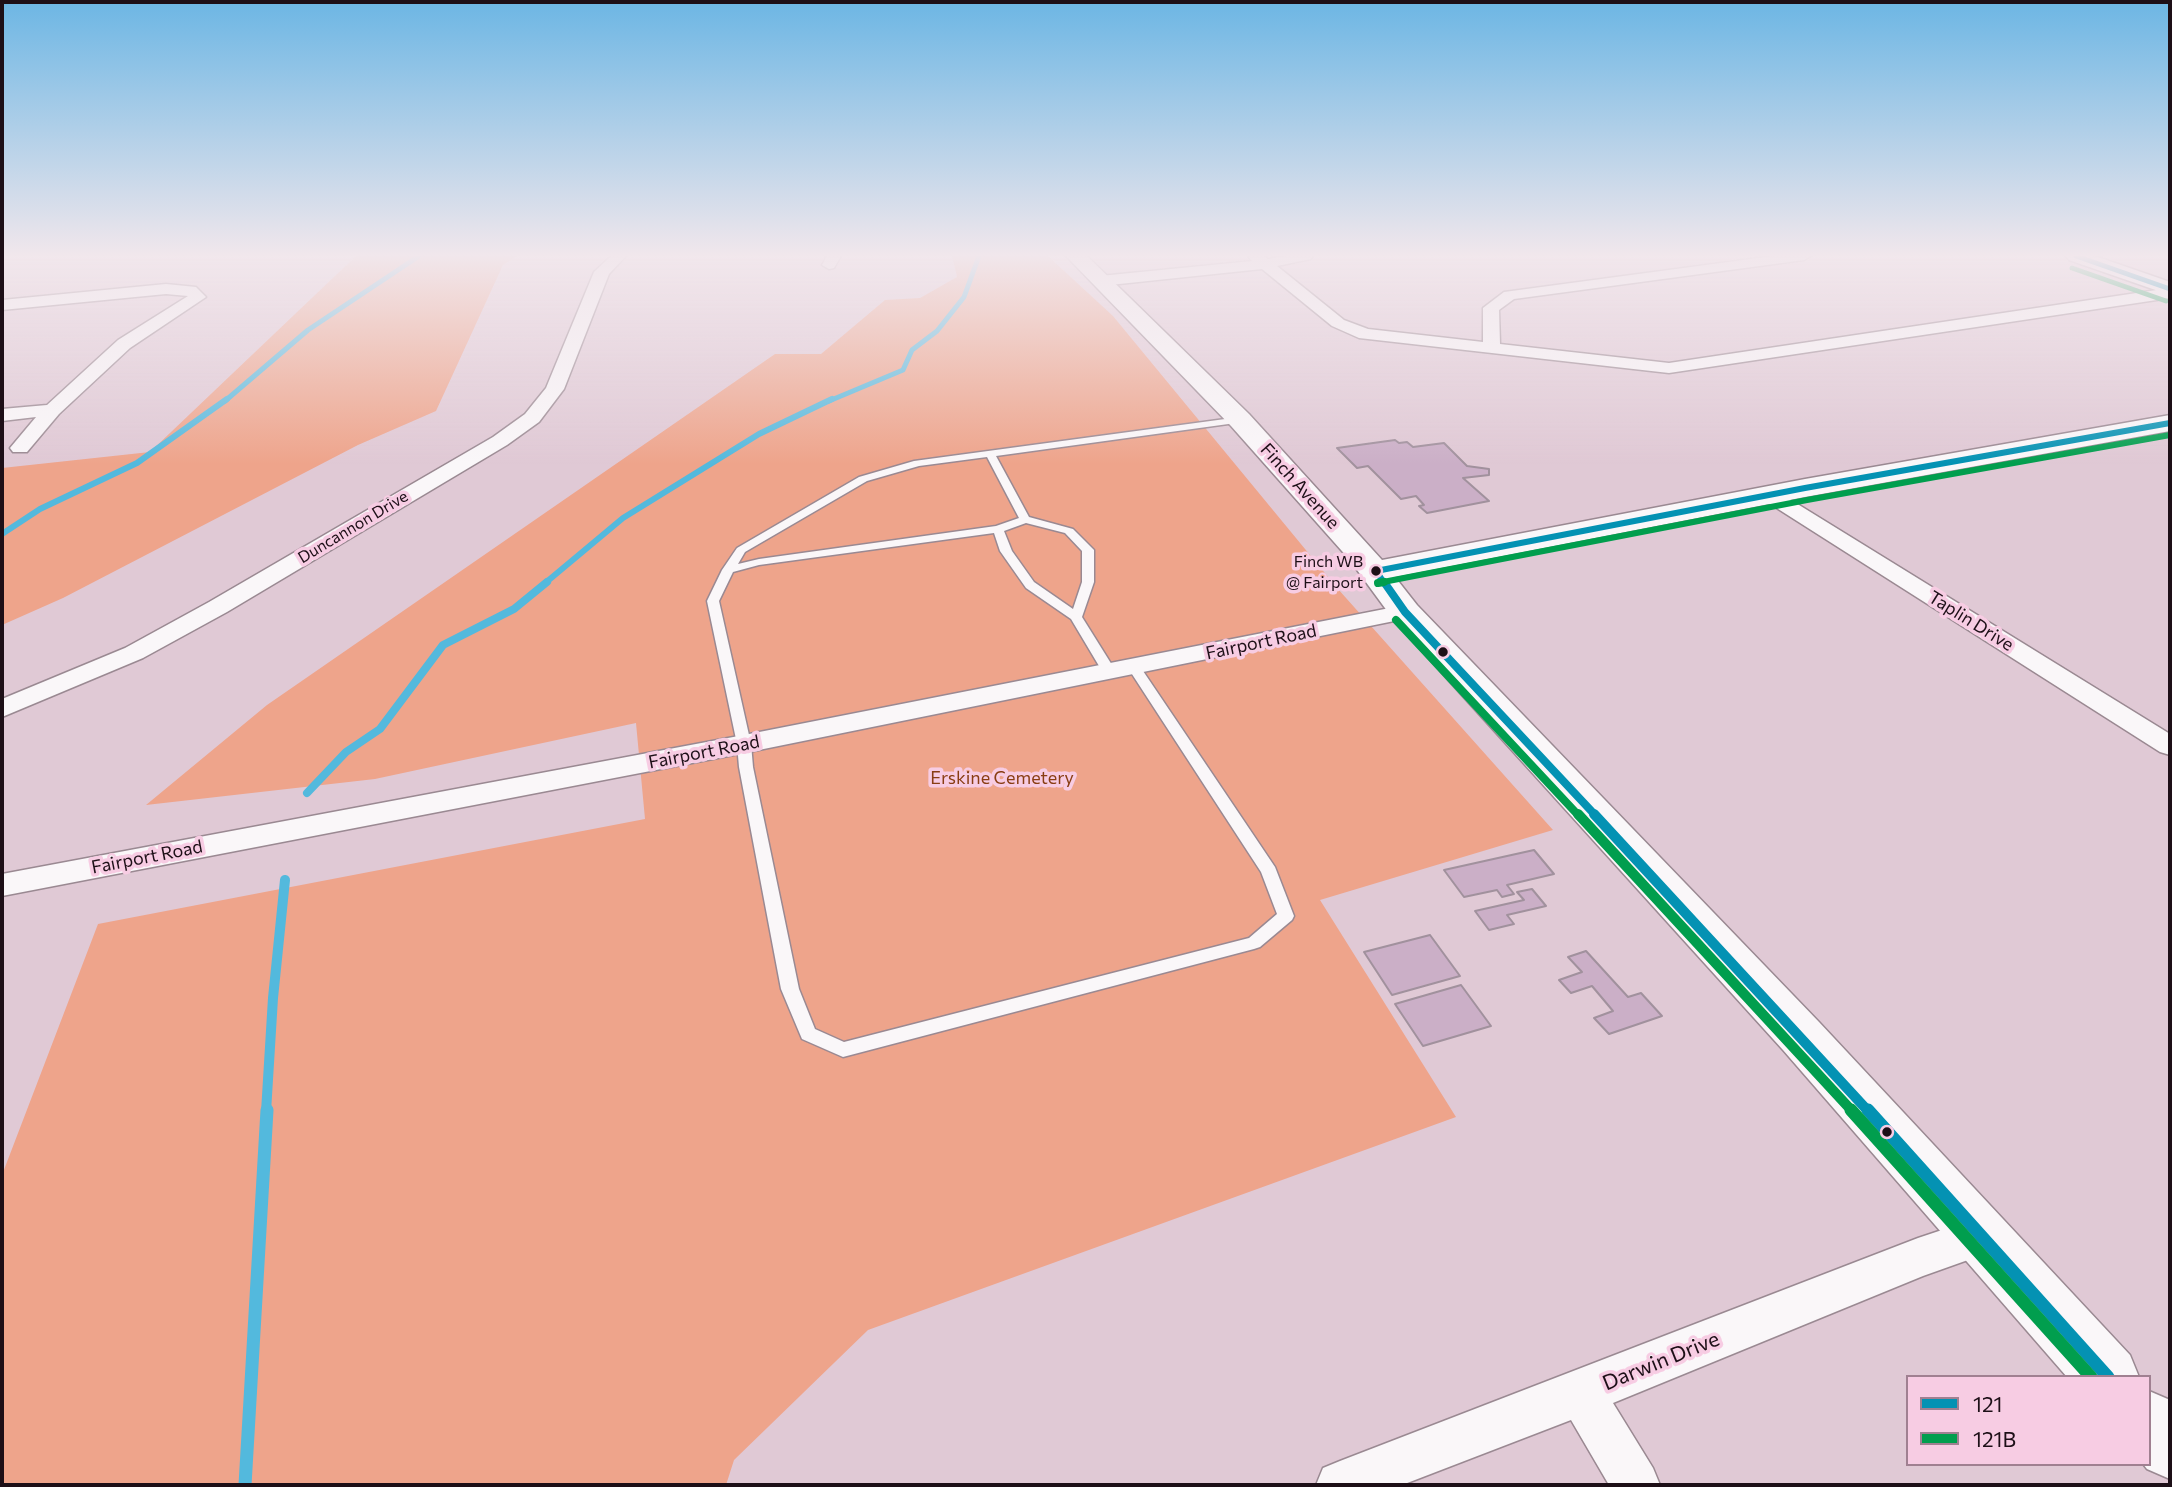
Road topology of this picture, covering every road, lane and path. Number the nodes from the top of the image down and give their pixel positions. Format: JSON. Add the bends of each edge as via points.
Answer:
{"nodes":[{"id":1,"x":153,"y":325,"type":"edge"},
{"id":2,"x":581,"y":325,"type":"edge"},
{"id":3,"x":1145,"y":325,"type":"edge"},
{"id":4,"x":1344,"y":325,"type":"edge"},
{"id":5,"x":1491,"y":325,"type":"edge"},
{"id":6,"x":1946,"y":325,"type":"edge"},
{"id":7,"x":1491,"y":347,"type":"junction"},
{"id":8,"x":52,"y":410,"type":"junction"},
{"id":9,"x":2,"y":415,"type":"edge"},
{"id":10,"x":1240,"y":420,"type":"junction"},
{"id":11,"x":2170,"y":423,"type":"edge"},
{"id":12,"x":20,"y":448,"type":"dead end"},
{"id":13,"x":990,"y":453,"type":"junction"},
{"id":14,"x":1771,"y":496,"type":"junction"},
{"id":15,"x":1025,"y":519,"type":"junction"},
{"id":16,"x":998,"y":529,"type":"junction"},
{"id":17,"x":728,"y":570,"type":"junction"},
{"id":18,"x":1376,"y":571,"type":"junction"},
{"id":19,"x":1405,"y":612,"type":"junction"},
{"id":20,"x":1076,"y":617,"type":"junction"},
{"id":21,"x":1122,"y":670,"type":"junction"},
{"id":22,"x":2,"y":709,"type":"edge"},
{"id":23,"x":744,"y":744,"type":"junction"},
{"id":24,"x":2170,"y":746,"type":"edge"},
{"id":25,"x":2,"y":885,"type":"edge"},
{"id":26,"x":1981,"y":1236,"type":"junction"},
{"id":27,"x":2106,"y":1375,"type":"edge"},
{"id":28,"x":1581,"y":1393,"type":"junction"},
{"id":29,"x":2151,"y":1425,"type":"edge"},
{"id":30,"x":2170,"y":1446,"type":"edge"},
{"id":31,"x":1340,"y":1485,"type":"edge"},
{"id":32,"x":1636,"y":1485,"type":"edge"}],
"edges":[{"from":1,"to":8,"type":"street","via":[[124,344]]},
{"from":2,"to":22,"type":"street","name":"Duncannon Drive","via":[[555,389],[532,418],[500,441],[134,653]]},
{"from":3,"to":10,"type":"main road","name":"Finch Avenue"},
{"from":4,"to":7,"type":"street","via":[[1364,334]]},
{"from":5,"to":7,"type":"street"},
{"from":6,"to":7,"type":"street","via":[[1669,368]]},
{"from":8,"to":9,"type":"street"},
{"from":8,"to":12,"type":"street"},
{"from":10,"to":13,"type":"lane"},
{"from":10,"to":18,"type":"main road","name":"Finch Avenue"},
{"from":11,"to":14,"type":"main road"},
{"from":13,"to":15,"type":"lane"},
{"from":13,"to":17,"type":"lane","via":[[918,463],[863,479],[741,550]]},
{"from":14,"to":18,"type":"main road"},
{"from":14,"to":24,"type":"street","name":"Taplin Drive"},
{"from":15,"to":16,"type":"lane"},
{"from":15,"to":20,"type":"lane","via":[[1069,531],[1088,550],[1088,582]]},
{"from":16,"to":17,"type":"lane"},
{"from":16,"to":20,"type":"lane","via":[[1006,551],[1030,585]]},
{"from":17,"to":23,"type":"lane","via":[[713,601]]},
{"from":18,"to":19,"type":"main road","name":"Finch Avenue"},
{"from":19,"to":21,"type":"street","name":"Fairport Road"},
{"from":19,"to":26,"type":"main road","name":"Finch Avenue","via":[[1685,910]]},
{"from":20,"to":21,"type":"lane"},
{"from":21,"to":23,"type":"street","name":"Fairport Road"},
{"from":21,"to":23,"type":"lane","via":[[1269,872],[1286,916],[1254,943],[843,1050],[808,1034],[790,989]]},
{"from":23,"to":25,"type":"street","name":"Fairport Road"},
{"from":26,"to":27,"type":"main road","name":"Finch Avenue"},
{"from":26,"to":28,"type":"street","name":"Darwin Drive"},
{"from":28,"to":31,"type":"street","name":"Darwin Drive"},
{"from":28,"to":32,"type":"street"},
{"from":29,"to":30,"type":"main road"}]}
